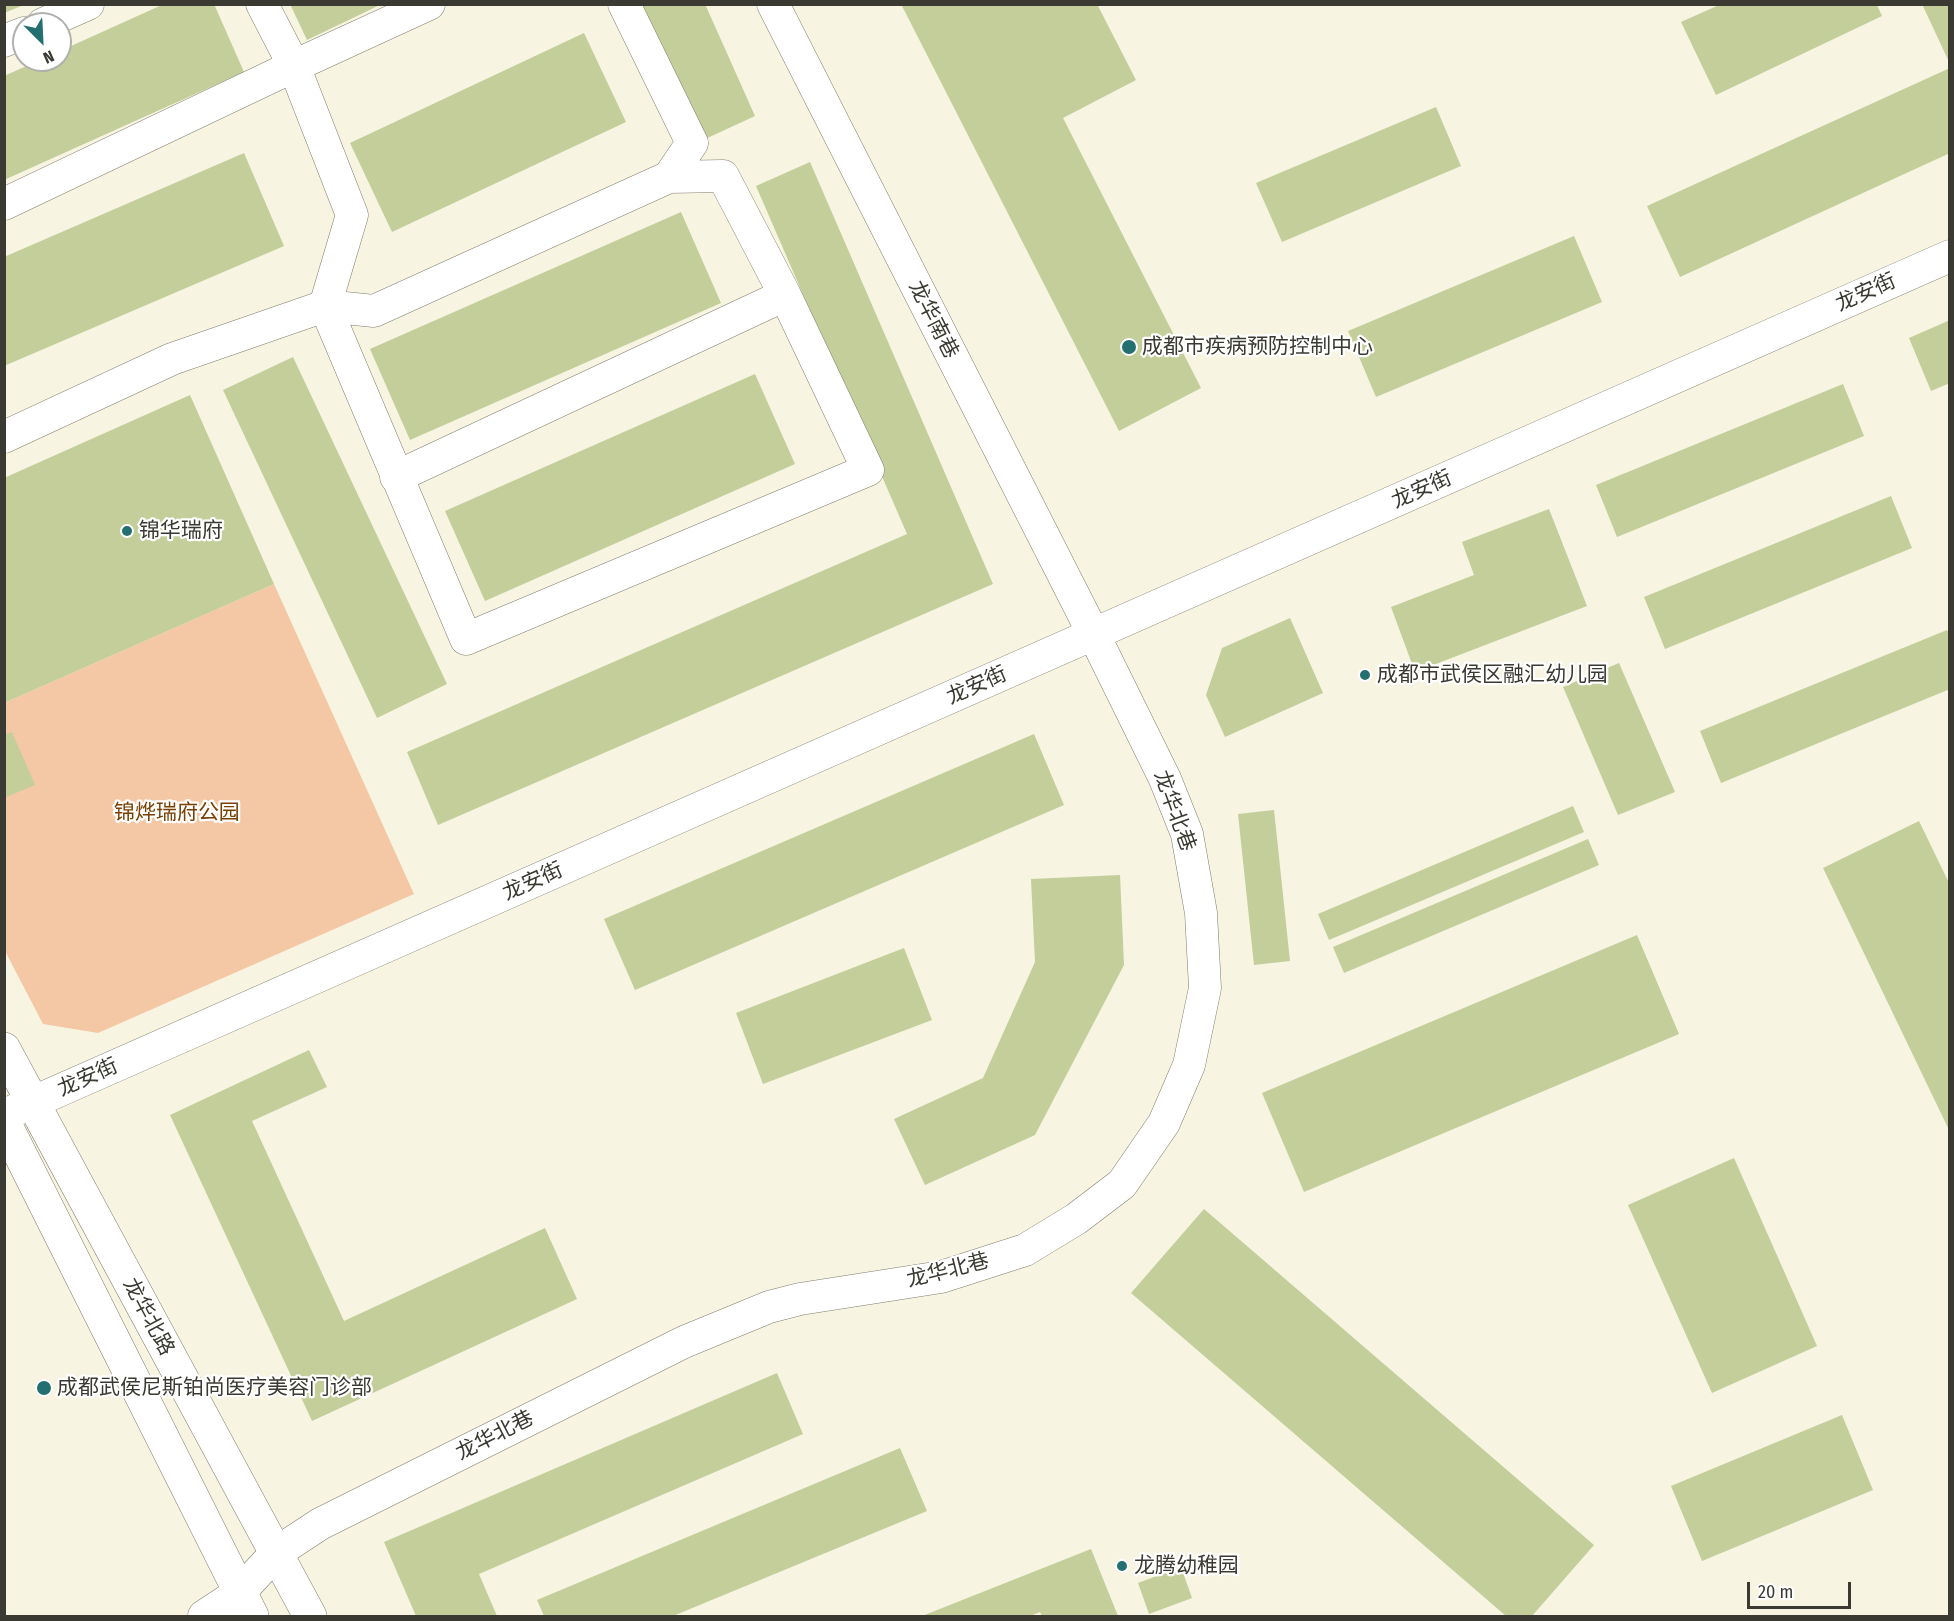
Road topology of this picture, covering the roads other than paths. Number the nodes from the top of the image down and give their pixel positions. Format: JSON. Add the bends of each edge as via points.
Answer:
{"nodes":[{"id":1,"x":88,"y":4,"type":"edge"},
{"id":2,"x":262,"y":4,"type":"edge"},
{"id":3,"x":429,"y":4,"type":"edge"},
{"id":4,"x":624,"y":4,"type":"edge"},
{"id":5,"x":773,"y":4,"type":"edge"},
{"id":6,"x":70,"y":12,"type":"edge"},
{"id":7,"x":294,"y":66,"type":"junction"},
{"id":8,"x":669,"y":177,"type":"junction"},
{"id":9,"x":4,"y":204,"type":"edge"},
{"id":10,"x":1950,"y":256,"type":"edge"},
{"id":11,"x":785,"y":295,"type":"junction"},
{"id":12,"x":325,"y":306,"type":"junction"},
{"id":13,"x":4,"y":437,"type":"edge"},
{"id":14,"x":396,"y":477,"type":"junction"},
{"id":15,"x":1094,"y":635,"type":"junction"},
{"id":16,"x":4,"y":1049,"type":"edge"},
{"id":17,"x":19,"y":1109,"type":"edge"},
{"id":18,"x":4,"y":1122,"type":"edge"},
{"id":19,"x":276,"y":1553,"type":"junction"},
{"id":20,"x":246,"y":1605,"type":"edge"},
{"id":21,"x":204,"y":1617,"type":"edge"},
{"id":22,"x":310,"y":1617,"type":"edge"}],
"edges":[{"from":1,"to":6,"type":"street"},
{"from":2,"to":7,"type":"street"},
{"from":3,"to":7,"type":"street"},
{"from":4,"to":8,"type":"street","via":[[692,143]]},
{"from":5,"to":15,"type":"street","name":"龙华南巷"},
{"from":7,"to":9,"type":"street"},
{"from":7,"to":12,"type":"street","via":[[352,215]]},
{"from":8,"to":11,"type":"street","via":[[723,176]]},
{"from":8,"to":12,"type":"street","via":[[374,311]]},
{"from":10,"to":15,"type":"street","name":"龙安街"},
{"from":11,"to":14,"type":"street"},
{"from":11,"to":14,"type":"street","via":[[868,470],[466,639]]},
{"from":12,"to":13,"type":"street","via":[[172,359]]},
{"from":12,"to":14,"type":"street"},
{"from":15,"to":17,"type":"street","name":"龙安街"},
{"from":15,"to":19,"type":"street","name":"龙华北巷","via":[[1165,779],[1187,834],[1201,913],[1205,988],[1189,1065],[1164,1123],[1122,1184],[1076,1219],[1025,1250],[941,1276],[800,1299],[738,1318],[320,1524]]},
{"from":16,"to":17,"type":"street","name":"龙华北路"},
{"from":17,"to":19,"type":"street","name":"龙华北路"},
{"from":18,"to":20,"type":"street","name":"龙华北路"},
{"from":19,"to":20,"type":"street","name":"龙华北巷"},
{"from":19,"to":22,"type":"street","name":"龙华北路"},
{"from":20,"to":21,"type":"street","name":"龙华北巷"}]}
